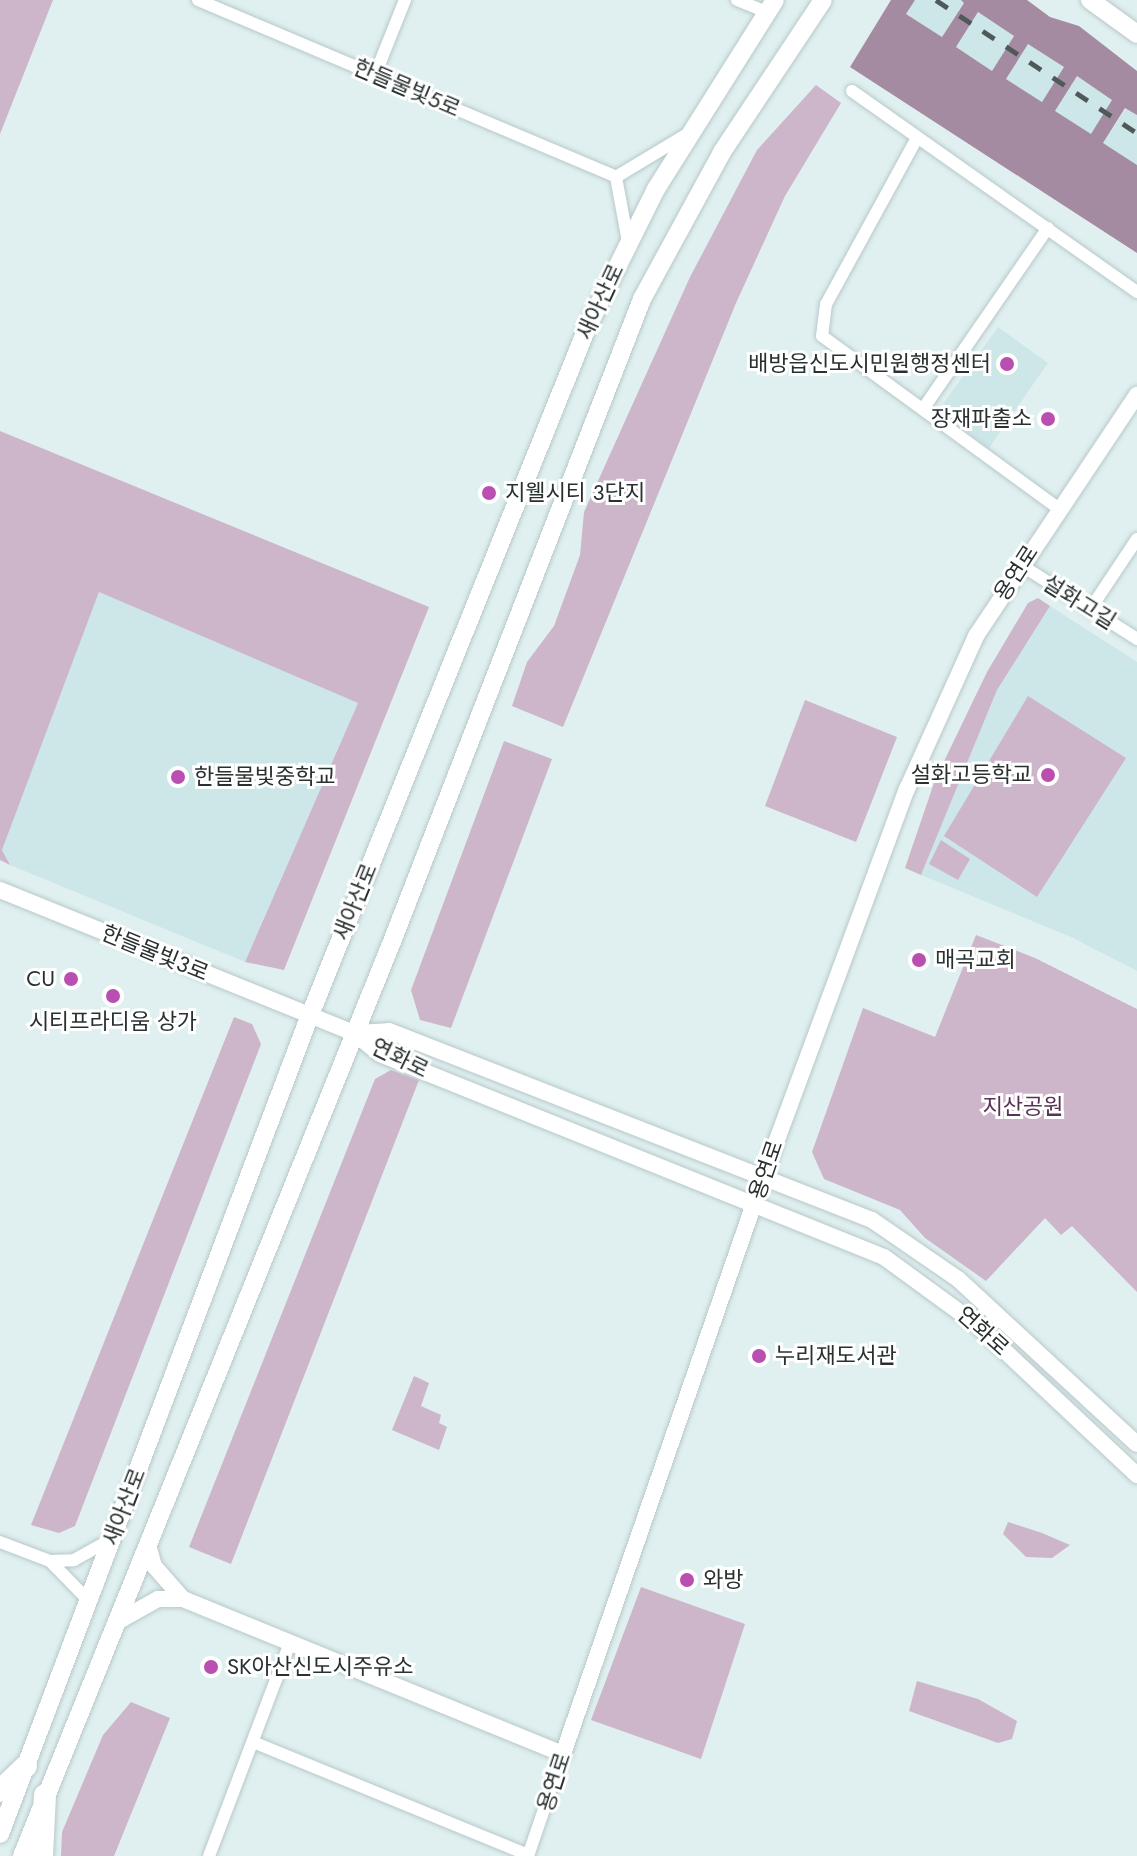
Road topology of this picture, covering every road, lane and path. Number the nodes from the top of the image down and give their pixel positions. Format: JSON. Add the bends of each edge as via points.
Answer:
{"nodes":[{"id":1,"x":198,"y":0,"type":"edge"},
{"id":2,"x":405,"y":0,"type":"edge"},
{"id":3,"x":737,"y":0,"type":"edge"},
{"id":4,"x":823,"y":0,"type":"edge"},
{"id":5,"x":1090,"y":0,"type":"edge"},
{"id":6,"x":771,"y":6,"type":"edge"},
{"id":7,"x":1137,"y":34,"type":"edge"},
{"id":8,"x":375,"y":75,"type":"junction"},
{"id":9,"x":852,"y":91,"type":"dead end"},
{"id":10,"x":690,"y":133,"type":"junction"},
{"id":11,"x":917,"y":138,"type":"junction"},
{"id":12,"x":616,"y":177,"type":"junction"},
{"id":13,"x":1048,"y":228,"type":"junction"},
{"id":14,"x":628,"y":242,"type":"junction"},
{"id":15,"x":1137,"y":292,"type":"edge"},
{"id":16,"x":1137,"y":395,"type":"edge"},
{"id":17,"x":923,"y":409,"type":"junction"},
{"id":18,"x":1059,"y":509,"type":"junction"},
{"id":19,"x":1137,"y":539,"type":"edge"},
{"id":20,"x":1021,"y":565,"type":"junction"},
{"id":21,"x":1091,"y":608,"type":"junction"},
{"id":22,"x":1137,"y":639,"type":"edge"},
{"id":23,"x":0,"y":890,"type":"edge"},
{"id":24,"x":310,"y":1015,"type":"junction"},
{"id":25,"x":354,"y":1033,"type":"junction"},
{"id":26,"x":764,"y":1175,"type":"junction"},
{"id":27,"x":755,"y":1203,"type":"junction"},
{"id":28,"x":1137,"y":1444,"type":"edge"},
{"id":29,"x":1137,"y":1475,"type":"edge"},
{"id":30,"x":112,"y":1538,"type":"junction"},
{"id":31,"x":0,"y":1542,"type":"edge"},
{"id":32,"x":148,"y":1545,"type":"junction"},
{"id":33,"x":50,"y":1561,"type":"junction"},
{"id":34,"x":183,"y":1599,"type":"junction"},
{"id":35,"x":88,"y":1600,"type":"junction"},
{"id":36,"x":117,"y":1622,"type":"junction"},
{"id":37,"x":290,"y":1643,"type":"junction"},
{"id":38,"x":253,"y":1742,"type":"junction"},
{"id":39,"x":563,"y":1754,"type":"junction"},
{"id":40,"x":26,"y":1766,"type":"junction"},
{"id":41,"x":0,"y":1791,"type":"edge"},
{"id":42,"x":45,"y":1795,"type":"junction"},
{"id":43,"x":0,"y":1834,"type":"edge"},
{"id":44,"x":22,"y":1856,"type":"edge"},
{"id":45,"x":42,"y":1856,"type":"edge"},
{"id":46,"x":209,"y":1856,"type":"edge"},
{"id":47,"x":528,"y":1856,"type":"edge"}],
"edges":[{"from":1,"to":8,"type":"street","name":"한들물빛5로"},
{"from":2,"to":8,"type":"street"},
{"from":3,"to":6,"type":"street"},
{"from":4,"to":25,"type":"main road","name":"새아산로","via":[[714,165],[642,299]]},
{"from":5,"to":7,"type":"main road"},
{"from":6,"to":10,"type":"main road","name":"새아산로"},
{"from":8,"to":12,"type":"street","name":"한들물빛5로"},
{"from":9,"to":11,"type":"street"},
{"from":10,"to":12,"type":"street"},
{"from":10,"to":14,"type":"main road","name":"새아산로"},
{"from":11,"to":13,"type":"street"},
{"from":11,"to":17,"type":"street","via":[[820,319],[822,336]]},
{"from":12,"to":14,"type":"street"},
{"from":13,"to":15,"type":"street"},
{"from":13,"to":17,"type":"street"},
{"from":14,"to":24,"type":"main road","name":"새아산로","via":[[587,328]]},
{"from":16,"to":18,"type":"street","name":"용연로"},
{"from":17,"to":18,"type":"street"},
{"from":18,"to":20,"type":"street","name":"용연로"},
{"from":19,"to":21,"type":"street"},
{"from":20,"to":21,"type":"street","name":"설화고길"},
{"from":20,"to":26,"type":"street","name":"용연로","via":[[976,636],[907,789]]},
{"from":21,"to":22,"type":"street","name":"설화고길"},
{"from":23,"to":24,"type":"street","name":"한들물빛3로"},
{"from":24,"to":25,"type":"street","name":"한들물빛3로"},
{"from":24,"to":30,"type":"main road","name":"새아산로"},
{"from":25,"to":26,"type":"street","name":"연화로","via":[[389,1031]]},
{"from":25,"to":27,"type":"street","name":"연화로","via":[[380,1054]]},
{"from":25,"to":32,"type":"main road","name":"새아산로"},
{"from":26,"to":27,"type":"street","name":"용연로"},
{"from":26,"to":28,"type":"street","name":"연화로","via":[[872,1220],[958,1279]]},
{"from":27,"to":29,"type":"street","name":"연화로","via":[[884,1257],[942,1295]]},
{"from":27,"to":39,"type":"street","name":"용연로"},
{"from":30,"to":33,"type":"street","via":[[74,1560]]},
{"from":30,"to":35,"type":"main road","name":"새아산로"},
{"from":31,"to":33,"type":"street"},
{"from":32,"to":34,"type":"street","name":"새아산로","via":[[154,1566]]},
{"from":32,"to":36,"type":"main road","name":"새아산로"},
{"from":33,"to":35,"type":"street"},
{"from":34,"to":36,"type":"street","via":[[158,1599]]},
{"from":34,"to":37,"type":"street","name":"새아산로"},
{"from":35,"to":40,"type":"main road","name":"새아산로"},
{"from":36,"to":42,"type":"main road","name":"새아산로"},
{"from":37,"to":38,"type":"street"},
{"from":37,"to":39,"type":"street","name":"새아산로"},
{"from":38,"to":46,"type":"street"},
{"from":38,"to":47,"type":"street","name":"용연로"},
{"from":39,"to":47,"type":"street","name":"용연로"},
{"from":40,"to":41,"type":"highway"},
{"from":40,"to":43,"type":"main road","name":"새아산로"},
{"from":42,"to":44,"type":"main road","name":"새아산로"},
{"from":42,"to":45,"type":"highway"}]}
